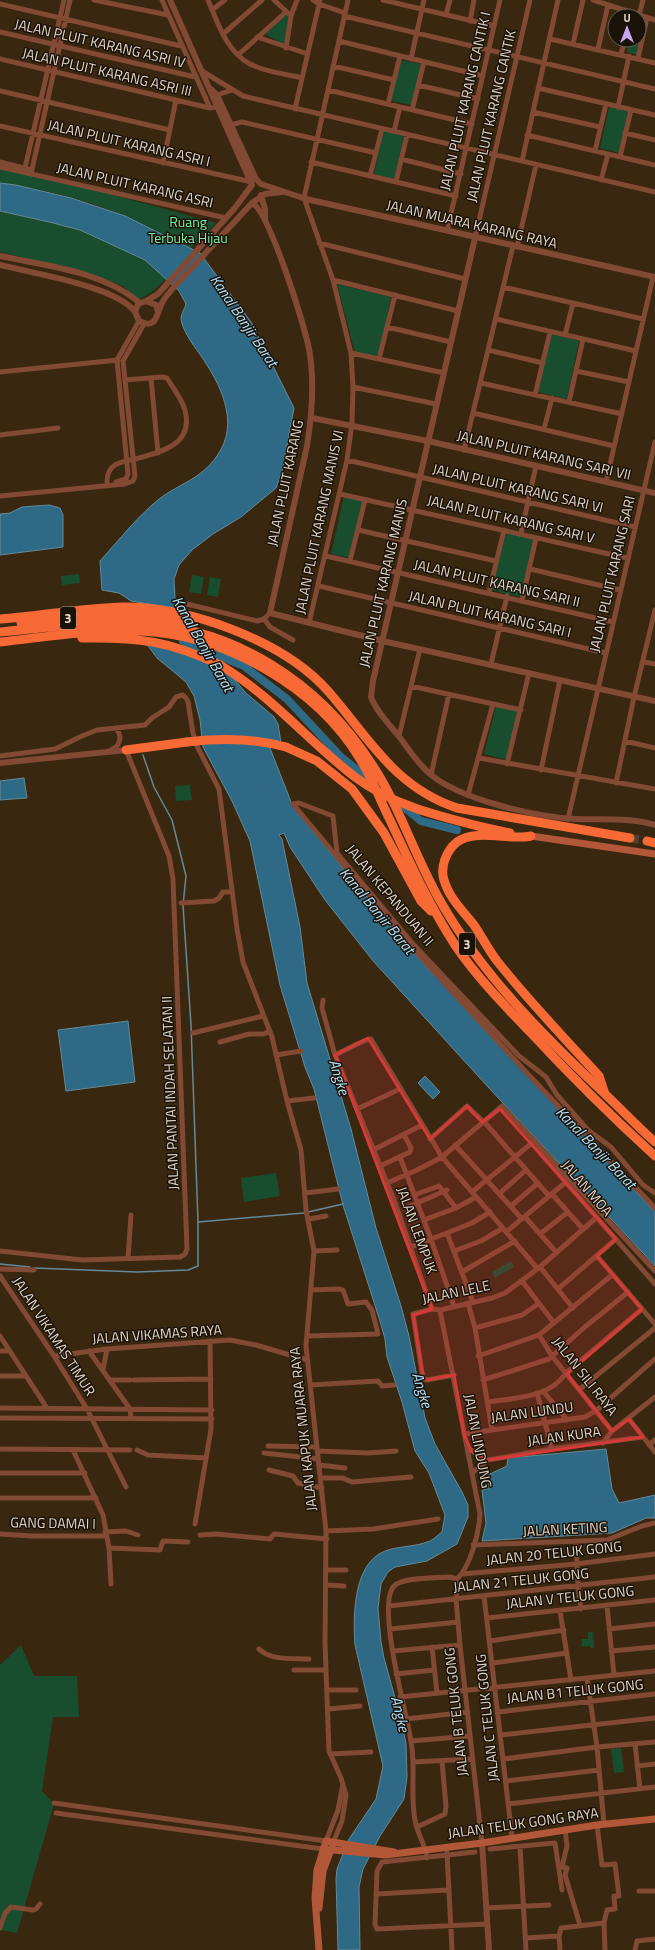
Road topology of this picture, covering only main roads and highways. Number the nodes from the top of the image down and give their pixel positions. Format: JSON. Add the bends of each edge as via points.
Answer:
{"nodes":[{"id":1,"x":0,"y":619,"type":"edge"},
{"id":2,"x":188,"y":620,"type":"junction"},
{"id":3,"x":0,"y":625,"type":"edge"},
{"id":4,"x":0,"y":632,"type":"edge"},
{"id":5,"x":116,"y":634,"type":"junction"},
{"id":6,"x":0,"y":642,"type":"edge"},
{"id":7,"x":230,"y":647,"type":"junction"},
{"id":8,"x":127,"y":752,"type":"road end"},
{"id":9,"x":373,"y":765,"type":"junction"},
{"id":10,"x":531,"y":836,"type":"junction"},
{"id":11,"x":630,"y":838,"type":"tunnel mouth"},
{"id":12,"x":655,"y":854,"type":"edge"},
{"id":13,"x":434,"y":912,"type":"junction"},
{"id":14,"x":465,"y":916,"type":"junction"},
{"id":15,"x":535,"y":1024,"type":"junction"},
{"id":16,"x":605,"y":1094,"type":"junction"},
{"id":17,"x":655,"y":1142,"type":"edge"},
{"id":18,"x":655,"y":1156,"type":"edge"},
{"id":19,"x":655,"y":1820,"type":"edge"},
{"id":20,"x":328,"y":1846,"type":"joint"},
{"id":21,"x":320,"y":1950,"type":"edge"}],
"edges":[{"from":1,"to":2,"type":"highway","via":[[123,607],[141,608]]},
{"from":2,"to":3,"type":"highway","number":"3","via":[[102,615]]},
{"from":2,"to":9,"type":"highway","number":"3","via":[[262,648],[309,680],[353,728],[368,750]]},
{"from":2,"to":11,"type":"highway","via":[[245,634],[277,651],[306,671],[326,689],[400,776],[438,802],[464,810]]},
{"from":4,"to":7,"type":"highway","number":"3","via":[[131,623],[183,628]]},
{"from":5,"to":6,"type":"highway","number":"3","via":[[69,637],[59,635]]},
{"from":5,"to":7,"type":"highway","number":"3","via":[[142,631]]},
{"from":5,"to":10,"type":"highway","bridge":true,"via":[[192,651],[243,678],[356,778],[384,795],[441,817]]},
{"from":7,"to":9,"type":"highway","number":"3","via":[[260,656],[322,702]]},
{"from":7,"to":13,"type":"highway","number":"3","via":[[305,697],[349,743],[360,758]]},
{"from":8,"to":13,"type":"highway","bridge":true,"via":[[188,742],[245,740],[286,747],[317,761],[352,788],[384,833],[420,901]]},
{"from":9,"to":15,"type":"highway","number":"3","via":[[441,903],[484,966]]},
{"from":10,"to":12,"type":"main road"},
{"from":10,"to":14,"type":"highway","via":[[472,837],[452,846],[445,860],[443,875],[448,889]]},
{"from":13,"to":18,"type":"highway","number":"3","via":[[472,968],[512,1014],[572,1077]]},
{"from":14,"to":15,"type":"highway","via":[[476,937],[534,1015]]},
{"from":14,"to":16,"type":"highway","via":[[513,980],[599,1076]]},
{"from":15,"to":16,"type":"highway","number":"3","via":[[577,1069]]},
{"from":16,"to":17,"type":"highway","number":"3"},
{"from":19,"to":20,"type":"main road","name":"JALAN TELUK GONG RAYA","via":[[600,1824],[482,1843],[381,1855]]},
{"from":20,"to":21,"type":"main road","name":"JALAN KAPUK MUARA RAYA","via":[[318,1917]]}]}
